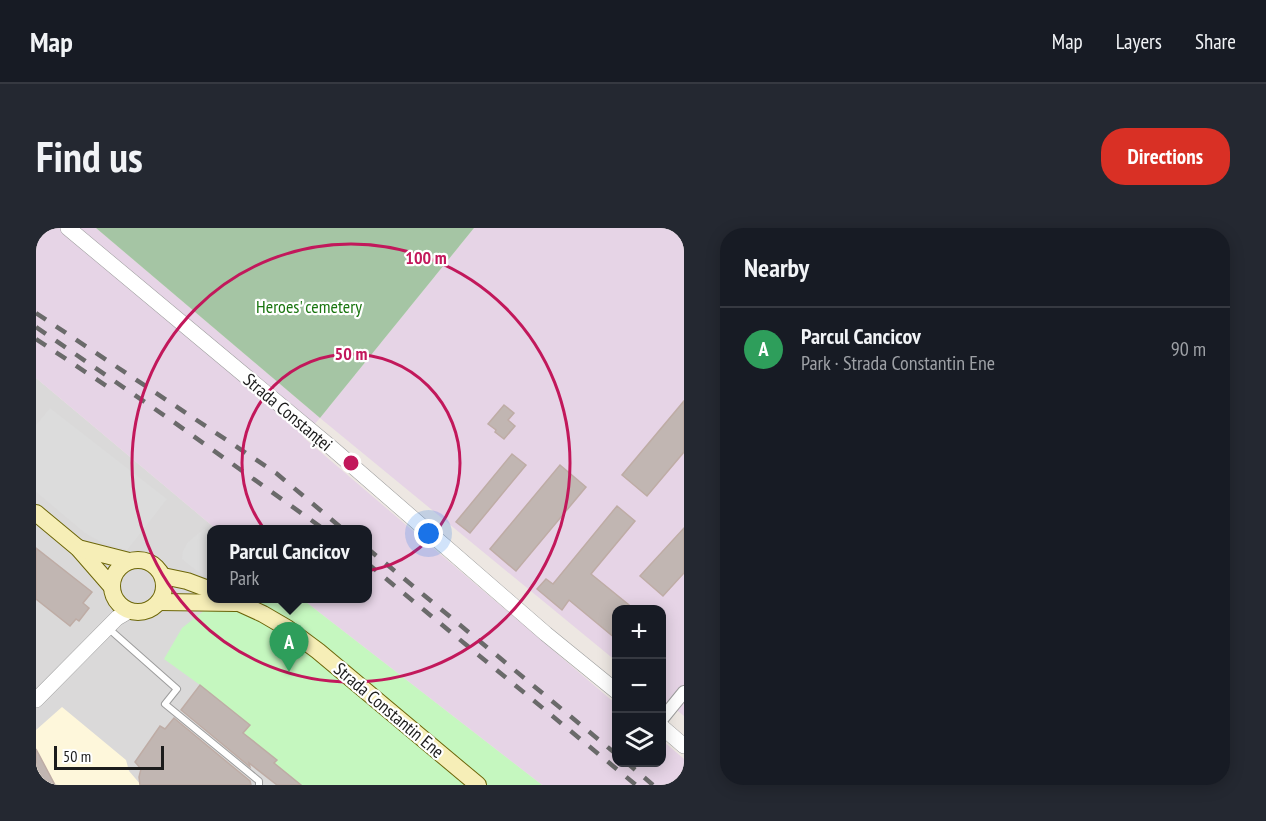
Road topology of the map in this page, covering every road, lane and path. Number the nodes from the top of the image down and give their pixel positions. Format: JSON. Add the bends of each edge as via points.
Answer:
{"nodes":[{"id":1,"x":68,"y":228,"type":"edge"},
{"id":2,"x":36,"y":513,"type":"edge"},
{"id":3,"x":78,"y":548,"type":"junction"},
{"id":4,"x":129,"y":561,"type":"junction"},
{"id":5,"x":163,"y":576,"type":"junction"},
{"id":6,"x":112,"y":587,"type":"junction"},
{"id":7,"x":207,"y":588,"type":"edge"},
{"id":8,"x":207,"y":601,"type":"edge"},
{"id":9,"x":160,"y":602,"type":"junction"},
{"id":10,"x":237,"y":603,"type":"edge"},
{"id":11,"x":129,"y":611,"type":"junction"},
{"id":12,"x":108,"y":627,"type":"junction"},
{"id":13,"x":612,"y":688,"type":"edge"},
{"id":14,"x":684,"y":692,"type":"edge"},
{"id":15,"x":36,"y":700,"type":"edge"},
{"id":16,"x":666,"y":714,"type":"edge"},
{"id":17,"x":666,"y":730,"type":"edge"},
{"id":18,"x":684,"y":746,"type":"edge"},
{"id":19,"x":259,"y":785,"type":"edge"},
{"id":20,"x":478,"y":785,"type":"edge"}],
"edges":[{"from":1,"to":13,"type":"street","name":"Strada Constanței"},
{"from":2,"to":3,"type":"main road"},
{"from":3,"to":4,"type":"main road"},
{"from":3,"to":6,"type":"main road"},
{"from":4,"to":5,"type":"main road","via":[[152,563]]},
{"from":4,"to":6,"type":"main road","via":[[114,576]]},
{"from":5,"to":7,"type":"main road"},
{"from":5,"to":9,"type":"main road","via":[[164,594]]},
{"from":6,"to":11,"type":"main road","via":[[120,606]]},
{"from":8,"to":9,"type":"main road","name":"Strada Constantin Ene"},
{"from":9,"to":11,"type":"main road","via":[[146,612]]},
{"from":10,"to":20,"type":"main road","name":"Strada Constantin Ene","via":[[287,628],[318,651]]},
{"from":11,"to":12,"type":"street"},
{"from":12,"to":15,"type":"street"},
{"from":12,"to":19,"type":"lane","via":[[177,689],[165,704],[259,781]]},
{"from":14,"to":16,"type":"street"},
{"from":17,"to":18,"type":"street"}]}
